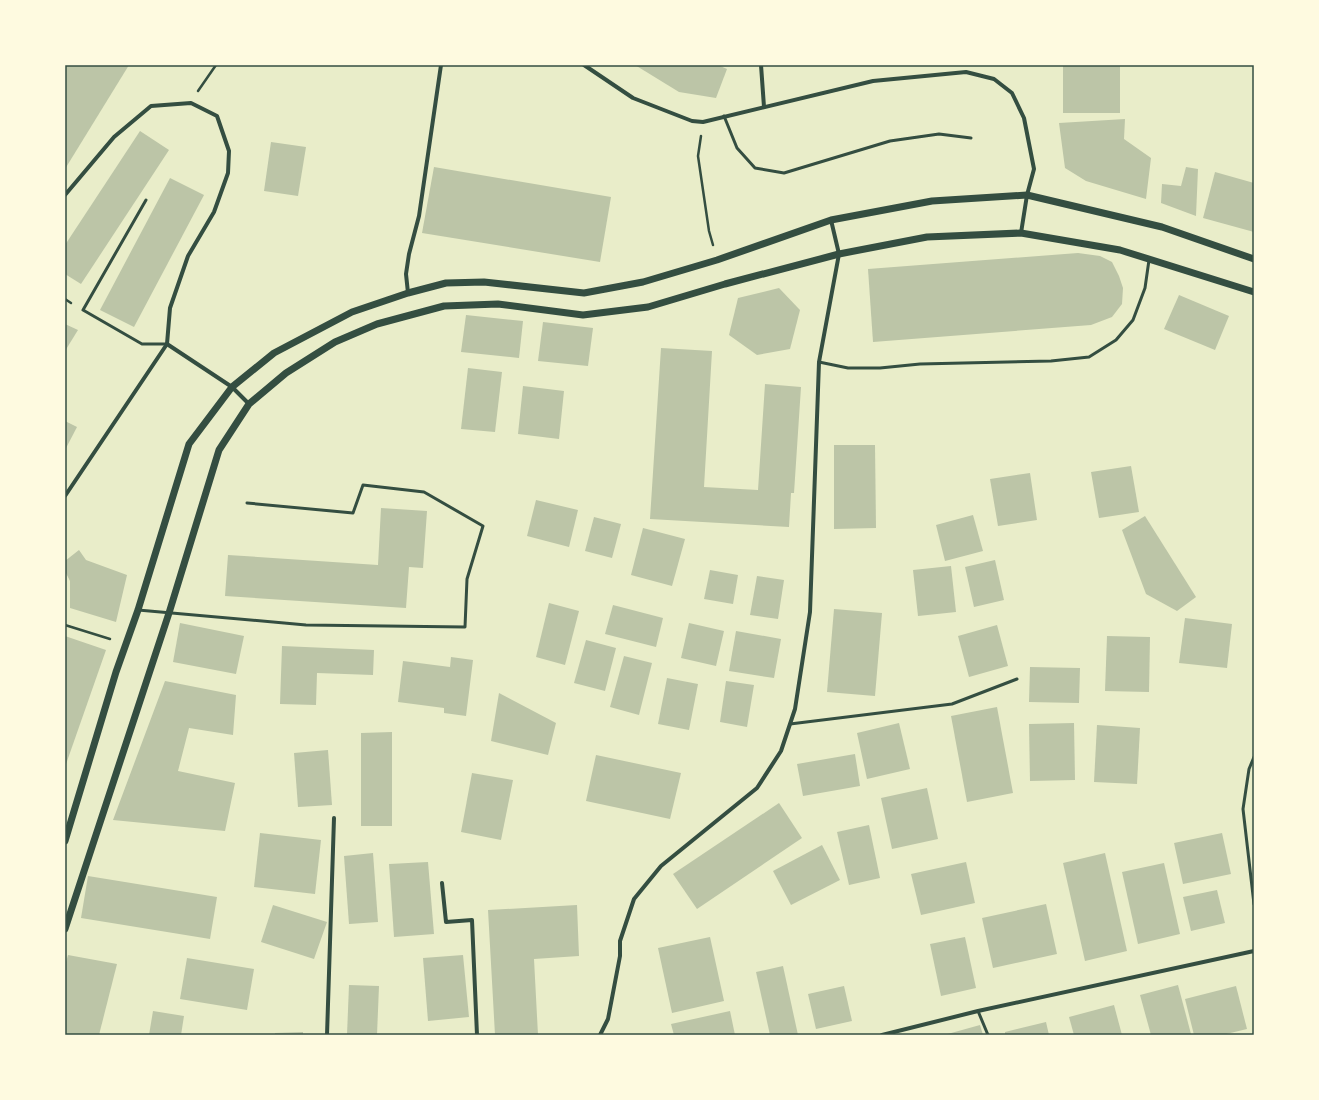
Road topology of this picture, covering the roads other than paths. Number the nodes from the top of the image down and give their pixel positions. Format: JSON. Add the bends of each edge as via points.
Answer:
{"nodes":[{"id":1,"x":441,"y":65,"type":"edge"},
{"id":2,"x":584,"y":65,"type":"edge"},
{"id":3,"x":761,"y":65,"type":"edge"},
{"id":4,"x":764,"y":107,"type":"junction"},
{"id":5,"x":724,"y":116,"type":"junction"},
{"id":6,"x":971,"y":138,"type":"dead end"},
{"id":7,"x":65,"y":195,"type":"edge"},
{"id":8,"x":1027,"y":195,"type":"junction"},
{"id":9,"x":146,"y":200,"type":"dead end"},
{"id":10,"x":831,"y":220,"type":"junction"},
{"id":11,"x":1021,"y":233,"type":"junction"},
{"id":12,"x":839,"y":254,"type":"junction"},
{"id":13,"x":1149,"y":258,"type":"junction"},
{"id":14,"x":1254,"y":259,"type":"edge"},
{"id":15,"x":1254,"y":292,"type":"edge"},
{"id":16,"x":408,"y":293,"type":"junction"},
{"id":17,"x":167,"y":344,"type":"junction"},
{"id":18,"x":818,"y":362,"type":"junction"},
{"id":19,"x":232,"y":387,"type":"junction"},
{"id":20,"x":249,"y":404,"type":"junction"},
{"id":21,"x":65,"y":496,"type":"edge"},
{"id":22,"x":247,"y":503,"type":"dead end"},
{"id":23,"x":138,"y":610,"type":"junction"},
{"id":24,"x":169,"y":613,"type":"junction"},
{"id":25,"x":1017,"y":679,"type":"dead end"},
{"id":26,"x":790,"y":724,"type":"junction"},
{"id":27,"x":1254,"y":757,"type":"edge"},
{"id":28,"x":334,"y":818,"type":"dead end"},
{"id":29,"x":65,"y":841,"type":"edge"},
{"id":30,"x":442,"y":883,"type":"dead end"},
{"id":31,"x":1254,"y":904,"type":"edge"},
{"id":32,"x":65,"y":929,"type":"edge"},
{"id":33,"x":1254,"y":951,"type":"edge"},
{"id":34,"x":978,"y":1011,"type":"junction"},
{"id":35,"x":327,"y":1035,"type":"edge"},
{"id":36,"x":477,"y":1035,"type":"edge"},
{"id":37,"x":600,"y":1035,"type":"edge"},
{"id":38,"x":882,"y":1035,"type":"edge"},
{"id":39,"x":988,"y":1035,"type":"edge"}],
"edges":[{"from":1,"to":16,"type":"street","via":[[419,216],[406,274]]},
{"from":2,"to":5,"type":"street","via":[[633,98],[692,121],[703,122]]},
{"from":3,"to":4,"type":"street"},
{"from":4,"to":5,"type":"street"},
{"from":4,"to":8,"type":"street","via":[[872,81],[966,72],[994,80],[1012,93],[1024,118],[1034,169]]},
{"from":5,"to":6,"type":"lane","via":[[737,148],[755,168],[784,173],[890,141],[938,134]]},
{"from":7,"to":17,"type":"street","via":[[114,137],[151,106],[191,103],[217,116],[229,150],[228,173],[214,212],[188,256],[170,308]]},
{"from":8,"to":10,"type":"street","via":[[932,200]]},
{"from":8,"to":11,"type":"street"},
{"from":8,"to":14,"type":"street","via":[[1162,227]]},
{"from":9,"to":17,"type":"lane","via":[[84,310],[142,344]]},
{"from":10,"to":12,"type":"street"},
{"from":10,"to":16,"type":"street","via":[[717,260],[643,282],[584,293],[484,282],[446,283]]},
{"from":11,"to":12,"type":"street","via":[[927,237]]},
{"from":11,"to":13,"type":"street","via":[[1120,250]]},
{"from":12,"to":18,"type":"street"},
{"from":12,"to":20,"type":"street","via":[[641,308],[583,316],[498,304],[444,306],[377,324],[335,342],[286,373]]},
{"from":13,"to":15,"type":"street"},
{"from":13,"to":18,"type":"lane","via":[[1145,288],[1133,320],[1116,340],[1089,357],[880,368],[848,368]]},
{"from":16,"to":19,"type":"street","via":[[352,312],[306,335],[274,353]]},
{"from":17,"to":19,"type":"street"},
{"from":17,"to":21,"type":"street"},
{"from":18,"to":26,"type":"street","via":[[810,612],[795,709]]},
{"from":19,"to":20,"type":"street"},
{"from":19,"to":23,"type":"street","via":[[189,444]]},
{"from":20,"to":24,"type":"street","via":[[219,450]]},
{"from":22,"to":24,"type":"lane","via":[[353,513],[363,485],[424,492],[483,526],[467,579],[465,627],[306,625]]},
{"from":23,"to":24,"type":"lane"},
{"from":23,"to":29,"type":"street","via":[[116,672]]},
{"from":24,"to":32,"type":"street"},
{"from":25,"to":26,"type":"lane","via":[[952,704]]},
{"from":26,"to":37,"type":"street","via":[[780,751],[757,788],[661,866],[634,899],[620,941],[620,956],[608,1019]]},
{"from":27,"to":31,"type":"lane","via":[[1249,769],[1243,809]]},
{"from":28,"to":35,"type":"street"},
{"from":30,"to":36,"type":"street","via":[[446,922],[472,920]]},
{"from":33,"to":34,"type":"street"},
{"from":34,"to":38,"type":"street"},
{"from":34,"to":39,"type":"lane"}]}
